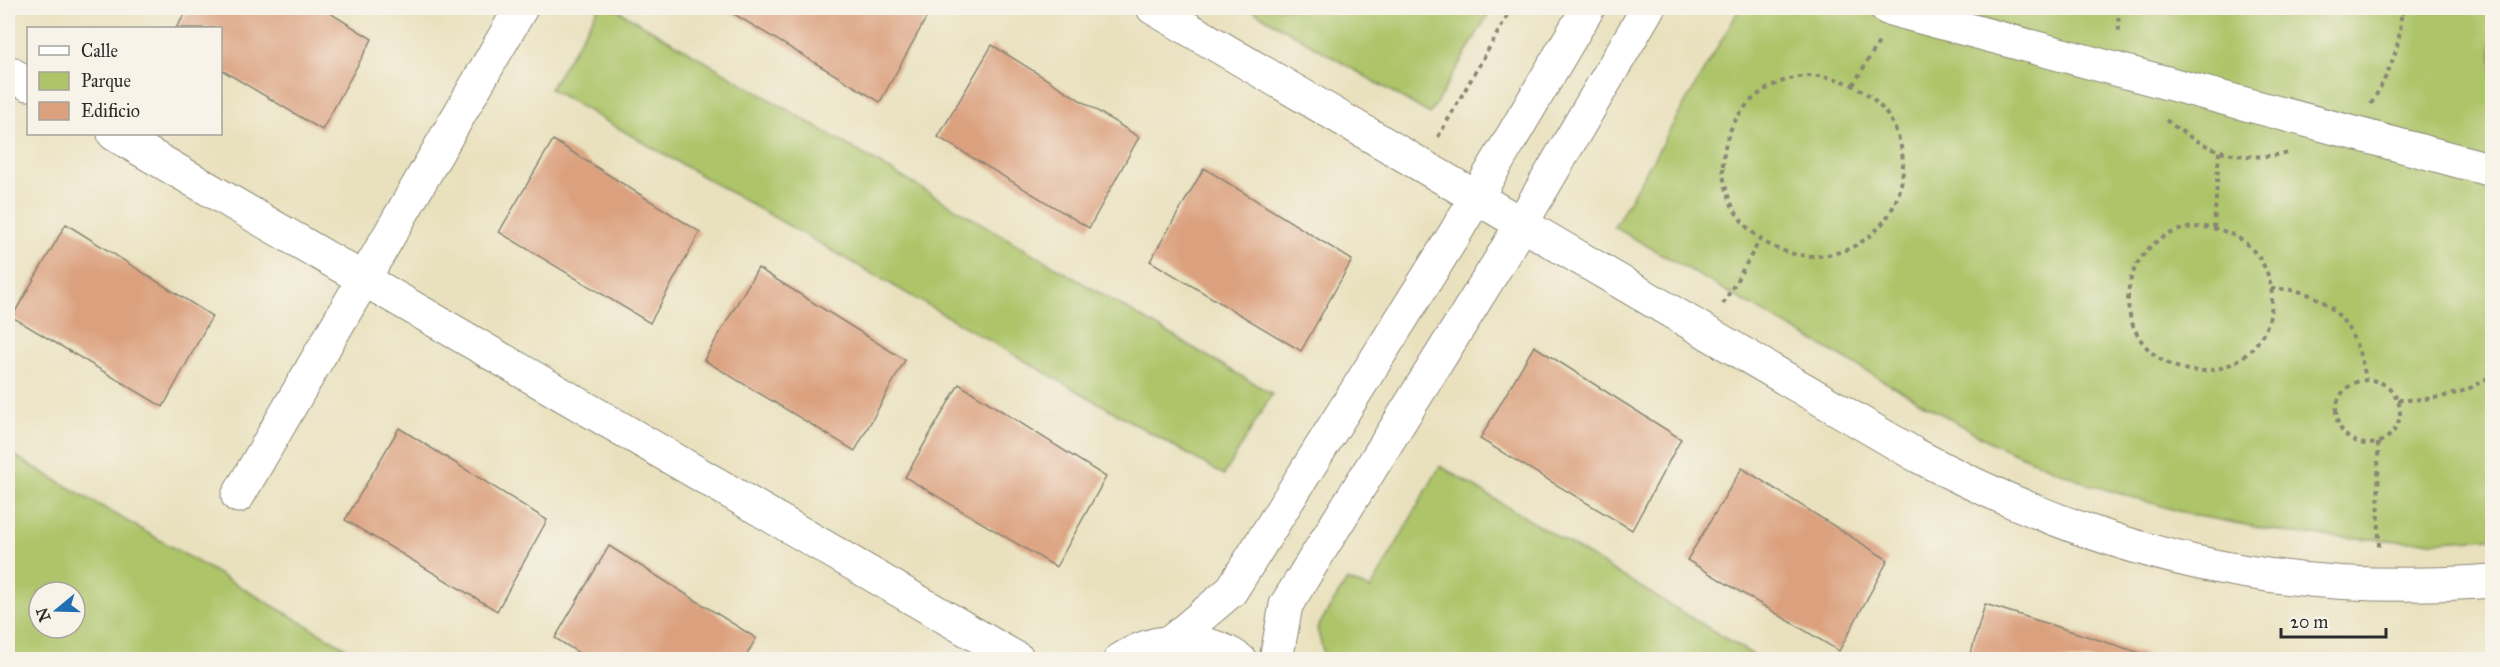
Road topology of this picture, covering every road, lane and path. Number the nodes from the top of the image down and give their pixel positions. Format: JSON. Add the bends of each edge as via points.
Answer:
{"nodes":[{"id":1,"x":521,"y":8,"type":"edge"},
{"id":2,"x":1153,"y":8,"type":"edge"},
{"id":3,"x":1512,"y":8,"type":"edge"},
{"id":4,"x":1588,"y":8,"type":"edge"},
{"id":5,"x":1648,"y":8,"type":"edge"},
{"id":6,"x":2409,"y":8,"type":"edge"},
{"id":7,"x":1895,"y":10,"type":"edge"},
{"id":8,"x":2401,"y":14,"type":"dead end"},
{"id":9,"x":8,"y":72,"type":"edge"},
{"id":10,"x":27,"y":83,"type":"edge"},
{"id":11,"x":1853,"y":85,"type":"junction"},
{"id":12,"x":116,"y":135,"type":"edge"},
{"id":13,"x":2219,"y":152,"type":"dead end"},
{"id":14,"x":1423,"y":164,"type":"junction"},
{"id":15,"x":2493,"y":170,"type":"edge"},
{"id":16,"x":1477,"y":196,"type":"junction"},
{"id":17,"x":1522,"y":223,"type":"junction"},
{"id":18,"x":2214,"y":228,"type":"junction"},
{"id":19,"x":1760,"y":240,"type":"junction"},
{"id":20,"x":364,"y":279,"type":"junction"},
{"id":21,"x":2271,"y":289,"type":"junction"},
{"id":22,"x":1707,"y":332,"type":"junction"},
{"id":23,"x":2493,"y":375,"type":"edge"},
{"id":24,"x":2366,"y":379,"type":"junction"},
{"id":25,"x":2398,"y":400,"type":"junction"},
{"id":26,"x":2378,"y":443,"type":"junction"},
{"id":27,"x":238,"y":495,"type":"dead end"},
{"id":28,"x":2493,"y":582,"type":"edge"},
{"id":29,"x":2379,"y":585,"type":"junction"},
{"id":30,"x":1172,"y":641,"type":"junction"},
{"id":31,"x":1019,"y":660,"type":"edge"},
{"id":32,"x":1120,"y":660,"type":"edge"},
{"id":33,"x":1240,"y":660,"type":"edge"},
{"id":34,"x":1276,"y":660,"type":"edge"}],
"edges":[{"from":1,"to":20,"type":"street"},
{"from":2,"to":14,"type":"street"},
{"from":3,"to":14,"type":"path"},
{"from":4,"to":16,"type":"street"},
{"from":5,"to":17,"type":"street"},
{"from":6,"to":8,"type":"path"},
{"from":7,"to":11,"type":"path","via":[[1889,27]]},
{"from":7,"to":15,"type":"street"},
{"from":9,"to":10,"type":"street"},
{"from":11,"to":19,"type":"path","via":[[1824,76],[1795,77],[1768,87],[1745,106],[1730,131],[1723,160],[1726,190],[1739,218]]},
{"from":11,"to":19,"type":"path","via":[[1877,102],[1894,126],[1903,154],[1902,184],[1892,212],[1872,236],[1846,251],[1817,257],[1787,253]]},
{"from":12,"to":20,"type":"street"},
{"from":13,"to":18,"type":"path"},
{"from":14,"to":16,"type":"street"},
{"from":16,"to":17,"type":"street"},
{"from":16,"to":30,"type":"street","via":[[1231,591]]},
{"from":17,"to":22,"type":"street"},
{"from":17,"to":34,"type":"street","via":[[1286,605]]},
{"from":18,"to":21,"type":"path","via":[[2237,237],[2256,253]]},
{"from":18,"to":21,"type":"path","via":[[2192,227],[2169,234],[2151,247],[2137,265],[2129,287],[2129,310],[2136,333],[2150,351],[2169,364],[2191,371],[2216,370],[2238,361],[2257,345],[2269,323]]},
{"from":19,"to":22,"type":"path"},
{"from":20,"to":27,"type":"street"},
{"from":20,"to":31,"type":"street"},
{"from":21,"to":24,"type":"path","via":[[2299,290],[2326,302],[2351,332]]},
{"from":22,"to":29,"type":"street","via":[[1976,487],[2038,514],[2101,537],[2232,571]]},
{"from":23,"to":25,"type":"path","via":[[2454,395]]},
{"from":24,"to":25,"type":"path","via":[[2385,384]]},
{"from":24,"to":26,"type":"path","via":[[2347,387],[2340,395],[2336,417],[2346,436],[2356,442]]},
{"from":25,"to":26,"type":"path","via":[[2399,421],[2395,430]]},
{"from":26,"to":29,"type":"path"},
{"from":28,"to":29,"type":"street"},
{"from":30,"to":32,"type":"street","via":[[1135,650]]},
{"from":30,"to":33,"type":"street","via":[[1202,643],[1230,652]]}]}
